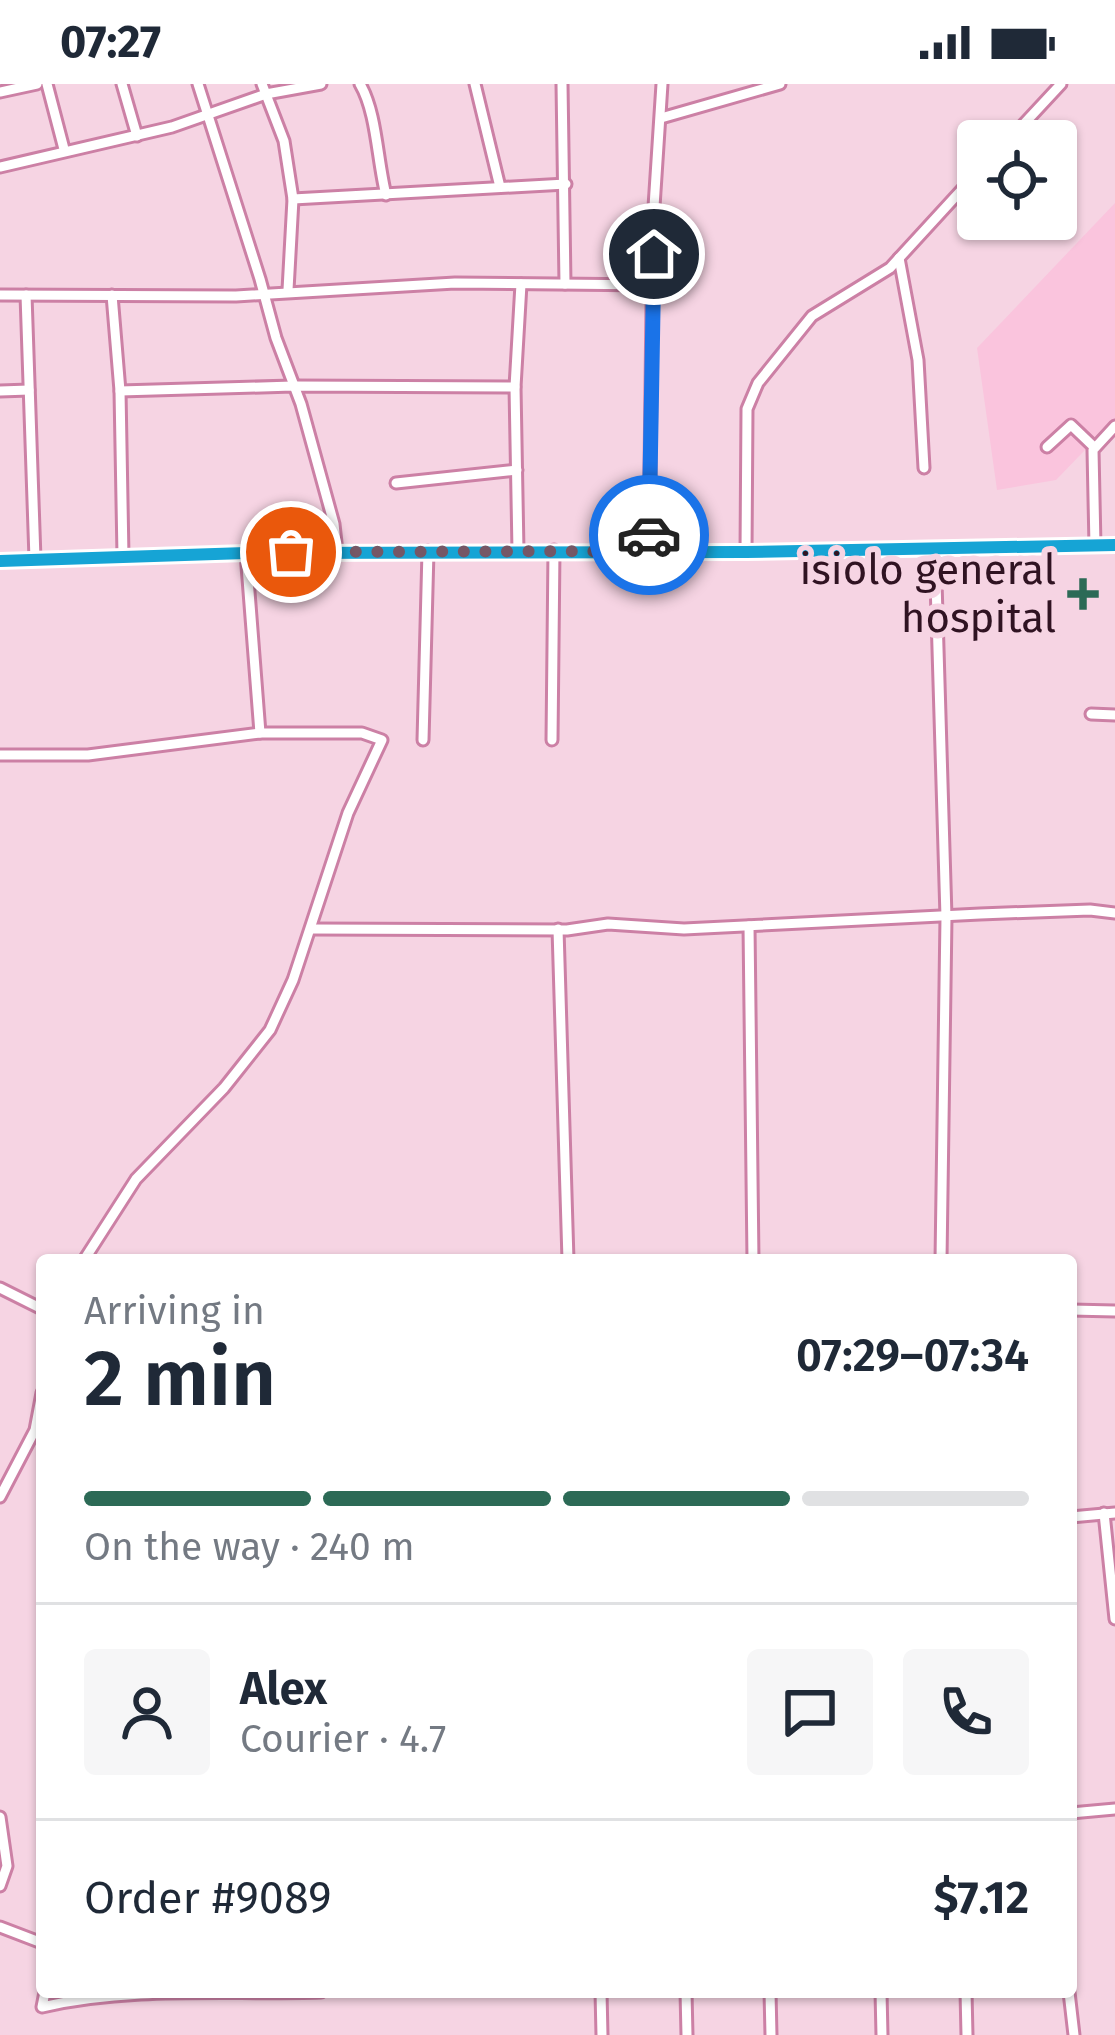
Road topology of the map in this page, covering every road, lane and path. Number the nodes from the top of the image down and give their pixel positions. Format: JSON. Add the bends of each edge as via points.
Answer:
{"nodes":[{"id":1,"x":37,"y":84,"type":"edge"},
{"id":2,"x":47,"y":84,"type":"edge"},
{"id":3,"x":122,"y":84,"type":"edge"},
{"id":4,"x":197,"y":84,"type":"edge"},
{"id":5,"x":321,"y":84,"type":"edge"},
{"id":6,"x":360,"y":84,"type":"edge"},
{"id":7,"x":475,"y":84,"type":"edge"},
{"id":8,"x":562,"y":84,"type":"edge"},
{"id":9,"x":662,"y":84,"type":"edge"},
{"id":10,"x":780,"y":84,"type":"edge"},
{"id":11,"x":1061,"y":84,"type":"edge"},
{"id":12,"x":264,"y":89,"type":"edge"},
{"id":13,"x":0,"y":92,"type":"edge"},
{"id":14,"x":206,"y":116,"type":"junction"},
{"id":15,"x":661,"y":118,"type":"junction"},
{"id":16,"x":1028,"y":120,"type":"edge"},
{"id":17,"x":137,"y":136,"type":"junction"},
{"id":18,"x":64,"y":149,"type":"junction"},
{"id":19,"x":0,"y":167,"type":"edge"},
{"id":20,"x":566,"y":184,"type":"junction"},
{"id":21,"x":500,"y":187,"type":"junction"},
{"id":22,"x":386,"y":195,"type":"junction"},
{"id":23,"x":957,"y":195,"type":"edge"},
{"id":24,"x":293,"y":199,"type":"junction"},
{"id":25,"x":899,"y":258,"type":"junction"},
{"id":26,"x":521,"y":284,"type":"junction"},
{"id":27,"x":565,"y":284,"type":"junction"},
{"id":28,"x":655,"y":285,"type":"junction"},
{"id":29,"x":289,"y":290,"type":"junction"},
{"id":30,"x":264,"y":293,"type":"junction"},
{"id":31,"x":26,"y":295,"type":"junction"},
{"id":32,"x":112,"y":295,"type":"junction"},
{"id":33,"x":0,"y":296,"type":"edge"},
{"id":34,"x":293,"y":386,"type":"junction"},
{"id":35,"x":515,"y":387,"type":"junction"},
{"id":36,"x":29,"y":390,"type":"junction"},
{"id":37,"x":0,"y":391,"type":"edge"},
{"id":38,"x":121,"y":391,"type":"junction"},
{"id":39,"x":1115,"y":426,"type":"edge"},
{"id":40,"x":1047,"y":447,"type":"dead end"},
{"id":41,"x":1094,"y":447,"type":"junction"},
{"id":42,"x":924,"y":468,"type":"dead end"},
{"id":43,"x":517,"y":470,"type":"junction"},
{"id":44,"x":396,"y":483,"type":"dead end"},
{"id":45,"x":1115,"y":544,"type":"edge"},
{"id":46,"x":1095,"y":546,"type":"junction"},
{"id":47,"x":935,"y":548,"type":"junction"},
{"id":48,"x":518,"y":550,"type":"junction"},
{"id":49,"x":554,"y":550,"type":"junction"},
{"id":50,"x":428,"y":551,"type":"junction"},
{"id":51,"x":649,"y":551,"type":"junction"},
{"id":52,"x":337,"y":552,"type":"junction"},
{"id":53,"x":746,"y":552,"type":"junction"},
{"id":54,"x":246,"y":553,"type":"junction"},
{"id":55,"x":123,"y":556,"type":"junction"},
{"id":56,"x":35,"y":560,"type":"junction"},
{"id":57,"x":0,"y":561,"type":"edge"},
{"id":58,"x":1091,"y":714,"type":"dead end"},
{"id":59,"x":1115,"y":715,"type":"edge"},
{"id":60,"x":260,"y":733,"type":"junction"},
{"id":61,"x":423,"y":740,"type":"dead end"},
{"id":62,"x":552,"y":740,"type":"dead end"},
{"id":63,"x":0,"y":755,"type":"edge"},
{"id":64,"x":1115,"y":914,"type":"edge"},
{"id":65,"x":946,"y":916,"type":"junction"},
{"id":66,"x":749,"y":926,"type":"junction"},
{"id":67,"x":311,"y":929,"type":"junction"},
{"id":68,"x":558,"y":929,"type":"junction"},
{"id":69,"x":88,"y":1254,"type":"edge"},
{"id":70,"x":568,"y":1254,"type":"edge"},
{"id":71,"x":753,"y":1254,"type":"edge"},
{"id":72,"x":941,"y":1254,"type":"edge"},
{"id":73,"x":0,"y":1288,"type":"edge"},
{"id":74,"x":36,"y":1306,"type":"edge"},
{"id":75,"x":1077,"y":1310,"type":"edge"},
{"id":76,"x":1115,"y":1311,"type":"edge"},
{"id":77,"x":36,"y":1425,"type":"edge"},
{"id":78,"x":0,"y":1497,"type":"edge"},
{"id":79,"x":1110,"y":1513,"type":"edge"},
{"id":80,"x":1077,"y":1516,"type":"edge"},
{"id":81,"x":1115,"y":1619,"type":"edge"},
{"id":82,"x":1115,"y":1809,"type":"edge"},
{"id":83,"x":1077,"y":1812,"type":"edge"},
{"id":84,"x":0,"y":1816,"type":"edge"},
{"id":85,"x":0,"y":1886,"type":"edge"},
{"id":86,"x":0,"y":1928,"type":"edge"},
{"id":87,"x":36,"y":1941,"type":"edge"},
{"id":88,"x":43,"y":1998,"type":"edge"},
{"id":89,"x":88,"y":1998,"type":"edge"},
{"id":90,"x":601,"y":1998,"type":"edge"},
{"id":91,"x":686,"y":1998,"type":"edge"},
{"id":92,"x":770,"y":1998,"type":"edge"},
{"id":93,"x":881,"y":1998,"type":"edge"},
{"id":94,"x":966,"y":1998,"type":"edge"},
{"id":95,"x":1070,"y":1998,"type":"edge"},
{"id":96,"x":602,"y":2035,"type":"edge"},
{"id":97,"x":687,"y":2035,"type":"edge"},
{"id":98,"x":771,"y":2035,"type":"edge"},
{"id":99,"x":881,"y":2035,"type":"edge"},
{"id":100,"x":967,"y":2035,"type":"edge"},
{"id":101,"x":1074,"y":2035,"type":"edge"}],
"edges":[{"from":1,"to":13,"type":"street"},
{"from":2,"to":18,"type":"street"},
{"from":3,"to":17,"type":"street"},
{"from":4,"to":14,"type":"street"},
{"from":5,"to":12,"type":"street"},
{"from":6,"to":22,"type":"street"},
{"from":7,"to":21,"type":"street"},
{"from":8,"to":20,"type":"street"},
{"from":9,"to":15,"type":"street"},
{"from":10,"to":15,"type":"street"},
{"from":11,"to":16,"type":"street"},
{"from":12,"to":14,"type":"street"},
{"from":12,"to":24,"type":"street","via":[[284,141]]},
{"from":14,"to":17,"type":"street"},
{"from":14,"to":30,"type":"street"},
{"from":15,"to":28,"type":"street"},
{"from":17,"to":18,"type":"street"},
{"from":18,"to":19,"type":"street"},
{"from":20,"to":21,"type":"street"},
{"from":20,"to":27,"type":"street"},
{"from":21,"to":22,"type":"street"},
{"from":22,"to":24,"type":"street"},
{"from":23,"to":25,"type":"street"},
{"from":24,"to":29,"type":"street"},
{"from":25,"to":42,"type":"street","via":[[918,360]]},
{"from":25,"to":53,"type":"street","via":[[812,316],[751,395]]},
{"from":26,"to":27,"type":"street"},
{"from":26,"to":29,"type":"street"},
{"from":26,"to":35,"type":"street"},
{"from":27,"to":28,"type":"street"},
{"from":28,"to":51,"type":"street"},
{"from":29,"to":30,"type":"street"},
{"from":30,"to":32,"type":"street"},
{"from":30,"to":34,"type":"street"},
{"from":31,"to":32,"type":"street"},
{"from":31,"to":33,"type":"street"},
{"from":31,"to":36,"type":"street"},
{"from":32,"to":38,"type":"street"},
{"from":34,"to":35,"type":"street"},
{"from":34,"to":38,"type":"street"},
{"from":34,"to":52,"type":"street"},
{"from":35,"to":43,"type":"street"},
{"from":36,"to":37,"type":"street"},
{"from":36,"to":56,"type":"street"},
{"from":38,"to":55,"type":"street"},
{"from":39,"to":41,"type":"street"},
{"from":40,"to":41,"type":"street","via":[[1071,425]]},
{"from":41,"to":46,"type":"street"},
{"from":43,"to":44,"type":"street"},
{"from":43,"to":48,"type":"street"},
{"from":45,"to":46,"type":"highway"},
{"from":46,"to":47,"type":"highway"},
{"from":47,"to":53,"type":"highway"},
{"from":47,"to":65,"type":"street"},
{"from":48,"to":49,"type":"highway"},
{"from":48,"to":50,"type":"highway"},
{"from":49,"to":51,"type":"highway"},
{"from":49,"to":62,"type":"street"},
{"from":50,"to":52,"type":"highway"},
{"from":50,"to":61,"type":"street"},
{"from":51,"to":53,"type":"highway"},
{"from":52,"to":54,"type":"highway"},
{"from":54,"to":55,"type":"highway"},
{"from":54,"to":60,"type":"street"},
{"from":55,"to":56,"type":"highway"},
{"from":56,"to":57,"type":"highway"},
{"from":58,"to":59,"type":"street"},
{"from":60,"to":63,"type":"street","via":[[88,755]]},
{"from":60,"to":67,"type":"street","via":[[382,740],[348,813]]},
{"from":64,"to":65,"type":"street"},
{"from":65,"to":66,"type":"street"},
{"from":65,"to":72,"type":"street"},
{"from":66,"to":68,"type":"street"},
{"from":66,"to":71,"type":"street"},
{"from":67,"to":68,"type":"street"},
{"from":67,"to":69,"type":"street","via":[[270,1030],[136,1179]]},
{"from":68,"to":70,"type":"street"},
{"from":73,"to":74,"type":"street"},
{"from":75,"to":76,"type":"street"},
{"from":77,"to":78,"type":"street"},
{"from":79,"to":80,"type":"street"},
{"from":79,"to":81,"type":"street"},
{"from":82,"to":83,"type":"street"},
{"from":84,"to":85,"type":"street","via":[[7,1866]]},
{"from":86,"to":87,"type":"street"},
{"from":88,"to":89,"type":"street","via":[[42,2007]]},
{"from":90,"to":96,"type":"street"},
{"from":91,"to":97,"type":"street"},
{"from":92,"to":98,"type":"street"},
{"from":93,"to":99,"type":"street"},
{"from":94,"to":100,"type":"street"},
{"from":95,"to":101,"type":"street"}]}
